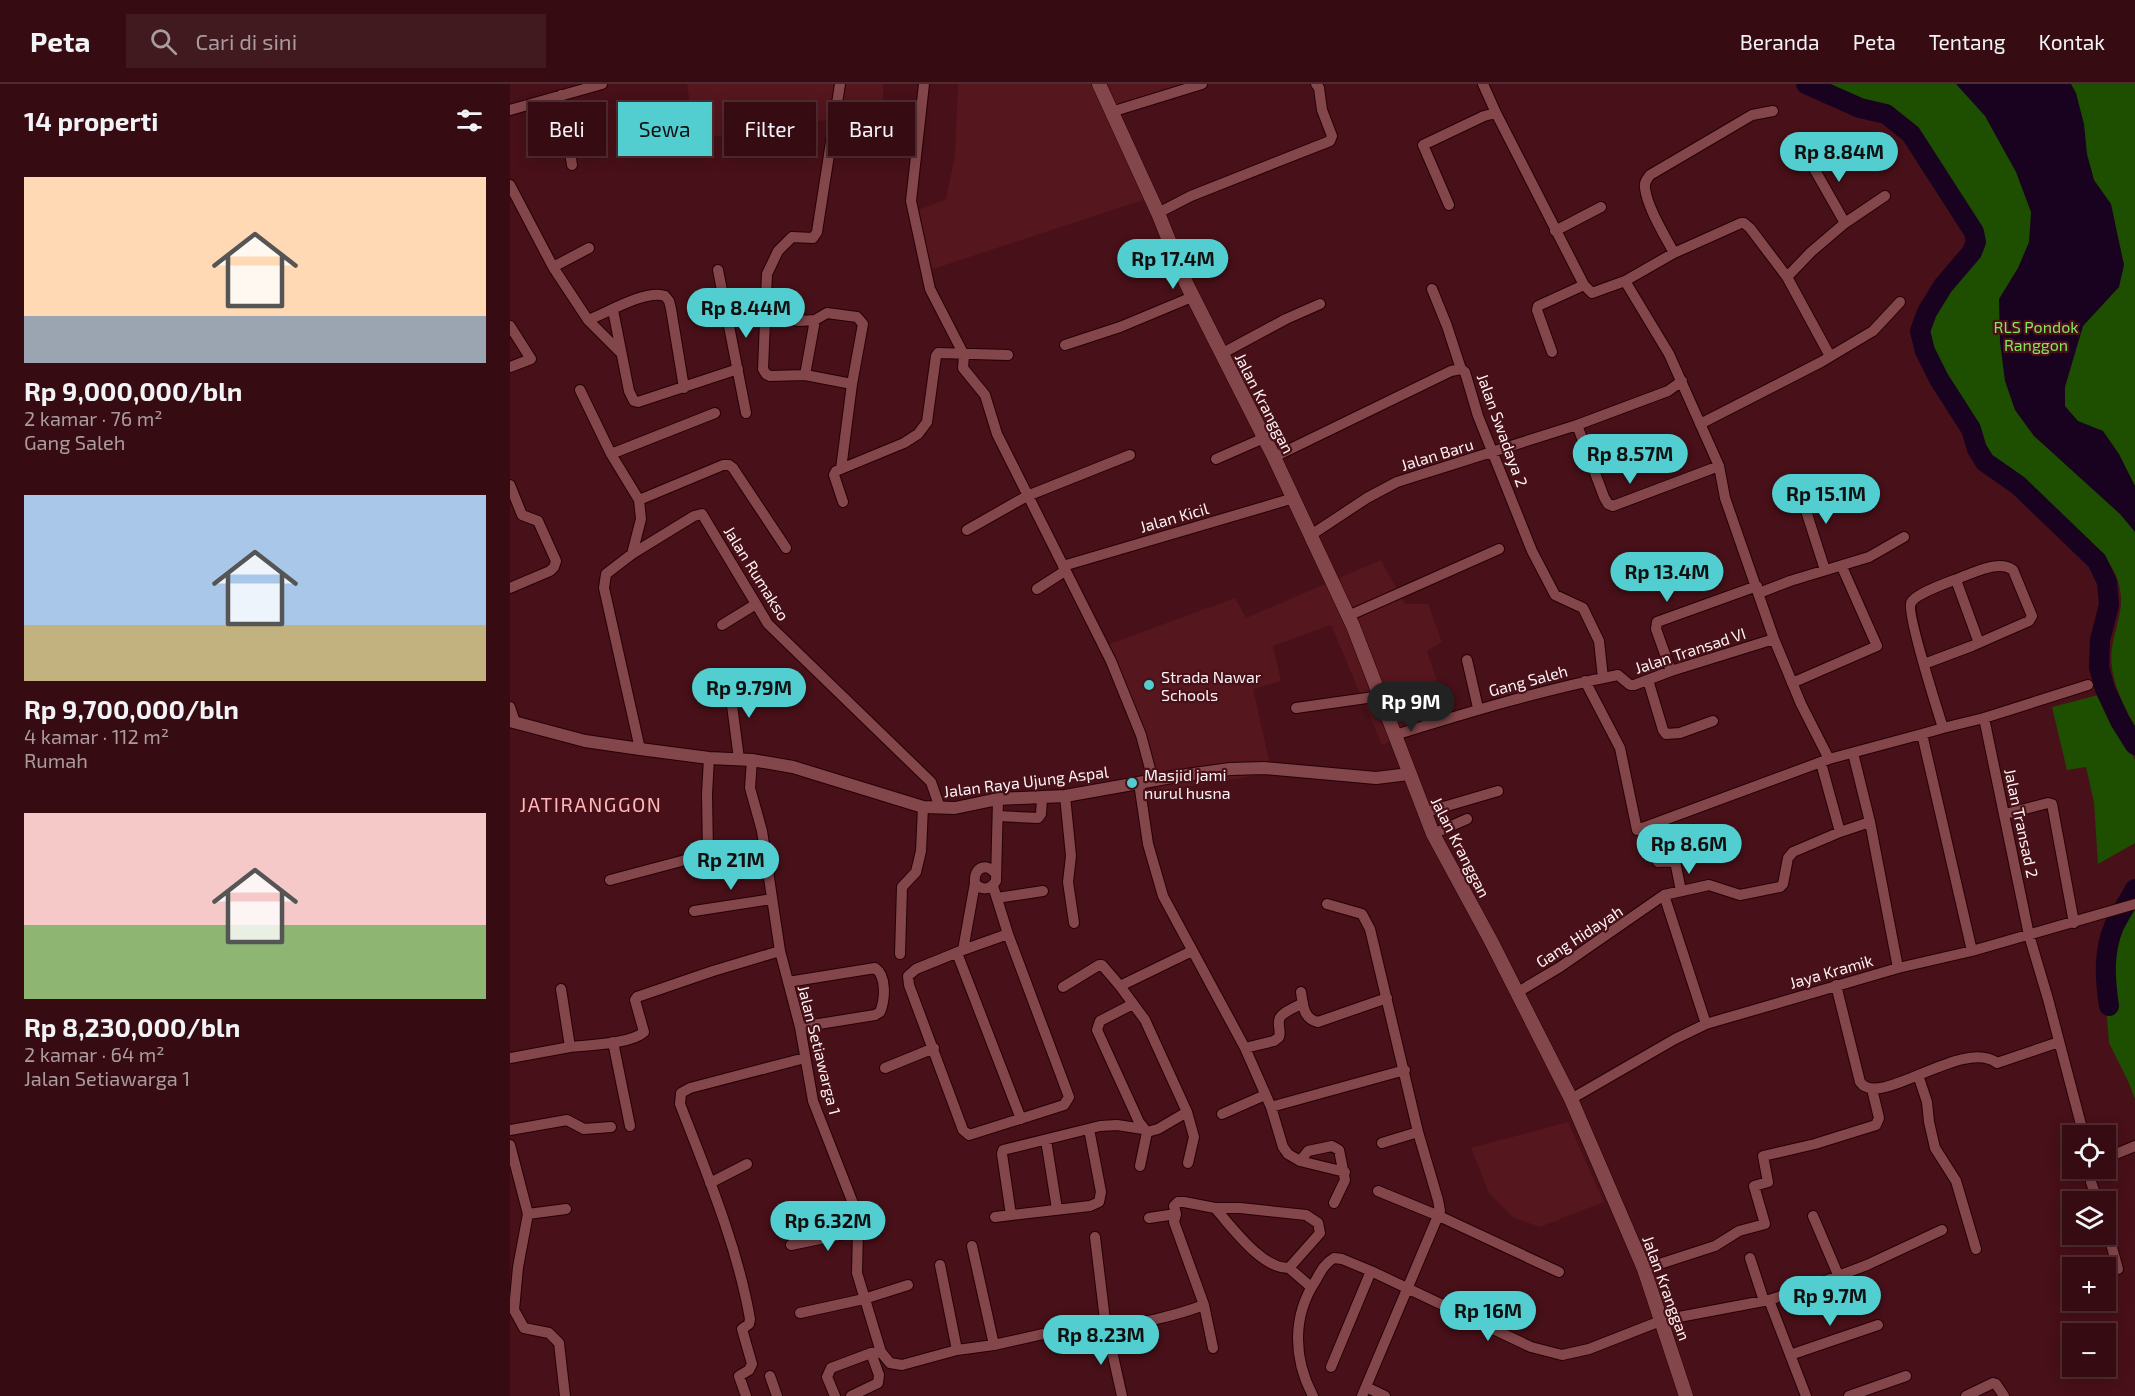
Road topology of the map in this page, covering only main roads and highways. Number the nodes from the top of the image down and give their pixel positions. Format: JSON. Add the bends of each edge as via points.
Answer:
{"nodes":[{"id":1,"x":1099,"y":84,"type":"edge"},
{"id":2,"x":1686,"y":1396,"type":"edge"}],
"edges":[{"from":1,"to":2,"type":"main road","name":"Jalan Kranggan","via":[[1192,297],[1274,457],[1348,616],[1423,813],[1572,1099],[1644,1269]]}]}
